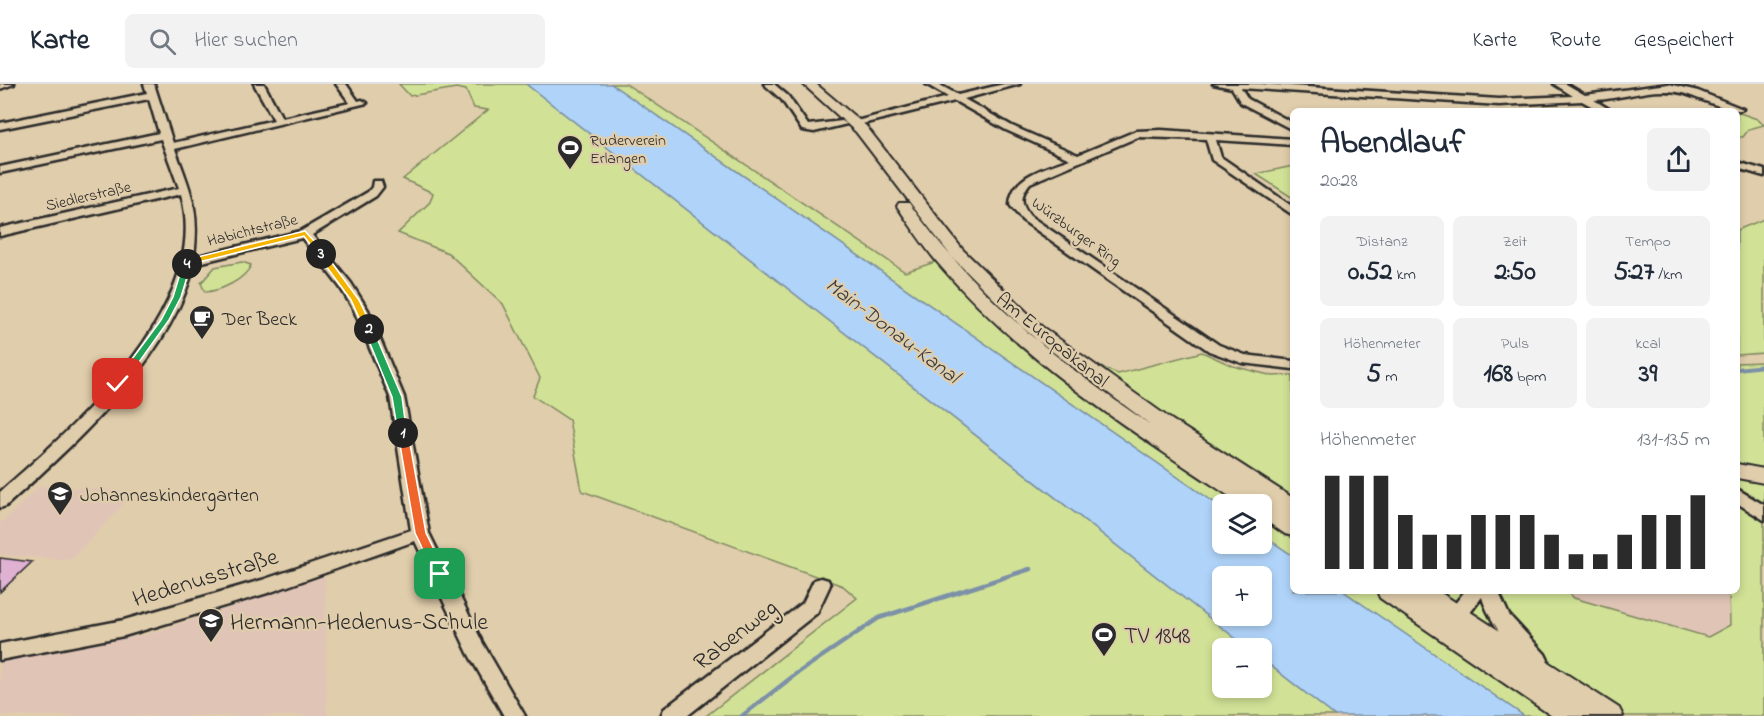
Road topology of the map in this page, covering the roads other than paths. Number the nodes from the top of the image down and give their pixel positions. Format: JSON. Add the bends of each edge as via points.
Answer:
{"nodes":[{"id":1,"x":9,"y":84,"type":"edge"},
{"id":2,"x":149,"y":84,"type":"edge"},
{"id":3,"x":259,"y":84,"type":"edge"},
{"id":4,"x":340,"y":84,"type":"edge"},
{"id":5,"x":769,"y":84,"type":"edge"},
{"id":6,"x":795,"y":84,"type":"edge"},
{"id":7,"x":809,"y":84,"type":"edge"},
{"id":8,"x":931,"y":84,"type":"edge"},
{"id":9,"x":995,"y":84,"type":"edge"},
{"id":10,"x":1015,"y":84,"type":"edge"},
{"id":11,"x":1218,"y":84,"type":"edge"},
{"id":12,"x":1365,"y":84,"type":"edge"},
{"id":13,"x":1559,"y":84,"type":"edge"},
{"id":14,"x":1569,"y":84,"type":"edge"},
{"id":15,"x":1235,"y":85,"type":"edge"},
{"id":16,"x":1664,"y":85,"type":"edge"},
{"id":17,"x":0,"y":86,"type":"edge"},
{"id":18,"x":153,"y":95,"type":"junction"},
{"id":19,"x":1369,"y":95,"type":"junction"},
{"id":20,"x":952,"y":96,"type":"junction"},
{"id":21,"x":1589,"y":98,"type":"junction"},
{"id":22,"x":1603,"y":108,"type":"edge"},
{"id":23,"x":1610,"y":108,"type":"edge"},
{"id":24,"x":1735,"y":108,"type":"edge"},
{"id":25,"x":279,"y":121,"type":"junction"},
{"id":26,"x":849,"y":122,"type":"junction"},
{"id":27,"x":1290,"y":125,"type":"edge"},
{"id":28,"x":0,"y":126,"type":"edge"},
{"id":29,"x":1210,"y":136,"type":"junction"},
{"id":30,"x":167,"y":141,"type":"junction"},
{"id":31,"x":1290,"y":141,"type":"edge"},
{"id":32,"x":1077,"y":158,"type":"junction"},
{"id":33,"x":1740,"y":164,"type":"edge"},
{"id":34,"x":0,"y":171,"type":"edge"},
{"id":35,"x":1762,"y":171,"type":"edge"},
{"id":36,"x":377,"y":183,"type":"dead end"},
{"id":37,"x":184,"y":190,"type":"junction"},
{"id":38,"x":1290,"y":210,"type":"edge"},
{"id":39,"x":0,"y":233,"type":"edge"},
{"id":40,"x":305,"y":234,"type":"junction"},
{"id":41,"x":188,"y":262,"type":"junction"},
{"id":42,"x":1290,"y":365,"type":"edge"},
{"id":43,"x":1740,"y":472,"type":"edge"},
{"id":44,"x":1764,"y":476,"type":"edge"},
{"id":45,"x":1242,"y":494,"type":"edge"},
{"id":46,"x":1740,"y":497,"type":"edge"},
{"id":47,"x":0,"y":502,"type":"edge"},
{"id":48,"x":1290,"y":507,"type":"edge"},
{"id":49,"x":1272,"y":514,"type":"edge"},
{"id":50,"x":1764,"y":514,"type":"edge"},
{"id":51,"x":1290,"y":526,"type":"edge"},
{"id":52,"x":420,"y":533,"type":"junction"},
{"id":53,"x":821,"y":585,"type":"dead end"},
{"id":54,"x":1398,"y":594,"type":"edge"},
{"id":55,"x":1468,"y":594,"type":"edge"},
{"id":56,"x":1490,"y":594,"type":"edge"},
{"id":57,"x":1436,"y":607,"type":"edge"},
{"id":58,"x":0,"y":652,"type":"edge"},
{"id":59,"x":1568,"y":689,"type":"junction"},
{"id":60,"x":515,"y":716,"type":"edge"},
{"id":61,"x":671,"y":716,"type":"edge"},
{"id":62,"x":1574,"y":716,"type":"edge"},
{"id":63,"x":1609,"y":716,"type":"edge"}],
"edges":[{"from":1,"to":17,"type":"street"},
{"from":2,"to":18,"type":"street"},
{"from":3,"to":25,"type":"street"},
{"from":4,"to":25,"type":"street","via":[[359,103]]},
{"from":5,"to":26,"type":"street","via":[[785,98],[805,128]]},
{"from":6,"to":26,"type":"main road","name":"Am Europakanal"},
{"from":7,"to":26,"type":"main road","name":"Am Europakanal"},
{"from":8,"to":20,"type":"street"},
{"from":9,"to":20,"type":"street"},
{"from":10,"to":20,"type":"street"},
{"from":11,"to":15,"type":"street"},
{"from":12,"to":19,"type":"street"},
{"from":13,"to":21,"type":"street"},
{"from":14,"to":21,"type":"street"},
{"from":15,"to":19,"type":"street"},
{"from":15,"to":27,"type":"street","via":[[1244,101]]},
{"from":16,"to":21,"type":"street"},
{"from":16,"to":24,"type":"street"},
{"from":18,"to":28,"type":"street"},
{"from":18,"to":30,"type":"street"},
{"from":19,"to":21,"type":"street","via":[[1490,102]]},
{"from":20,"to":26,"type":"street"},
{"from":20,"to":32,"type":"street","via":[[1009,128]]},
{"from":21,"to":22,"type":"street"},
{"from":21,"to":23,"type":"street"},
{"from":25,"to":30,"type":"street"},
{"from":26,"to":45,"type":"main road","name":"Am Europakanal","via":[[861,147],[941,257],[975,294],[1064,371]]},
{"from":26,"to":48,"type":"main road","name":"Am Europakanal","via":[[957,253],[1035,330],[1166,425]]},
{"from":29,"to":31,"type":"street","name":"Würzburger Ring"},
{"from":29,"to":32,"type":"street","name":"Würzburger Ring","via":[[1136,134]]},
{"from":29,"to":38,"type":"street","via":[[1216,158]]},
{"from":30,"to":34,"type":"street"},
{"from":30,"to":37,"type":"street"},
{"from":32,"to":42,"type":"street","name":"Würzburger Ring","via":[[1035,176],[1020,188],[1016,204],[1026,218],[1214,348],[1242,359]]},
{"from":33,"to":35,"type":"street"},
{"from":36,"to":40,"type":"street","name":"Habichtstraße","via":[[372,194]]},
{"from":37,"to":39,"type":"street","name":"Siedlerstraße"},
{"from":37,"to":41,"type":"street","via":[[192,225]]},
{"from":40,"to":41,"type":"street","name":"Habichtstraße"},
{"from":40,"to":52,"type":"street","via":[[355,300],[397,397]]},
{"from":41,"to":47,"type":"street","via":[[165,320],[107,399]]},
{"from":43,"to":44,"type":"main road"},
{"from":46,"to":50,"type":"street"},
{"from":49,"to":51,"type":"main road"},
{"from":52,"to":58,"type":"street","name":"Hedenusstraße","via":[[264,587],[124,628]]},
{"from":52,"to":60,"type":"street","via":[[475,647]]},
{"from":53,"to":61,"type":"street","name":"Rabenweg","via":[[810,608]]},
{"from":54,"to":57,"type":"main road"},
{"from":55,"to":57,"type":"street"},
{"from":56,"to":59,"type":"street","via":[[1507,629]]},
{"from":57,"to":59,"type":"main road"},
{"from":57,"to":62,"type":"main road"},
{"from":59,"to":63,"type":"main road"}]}
